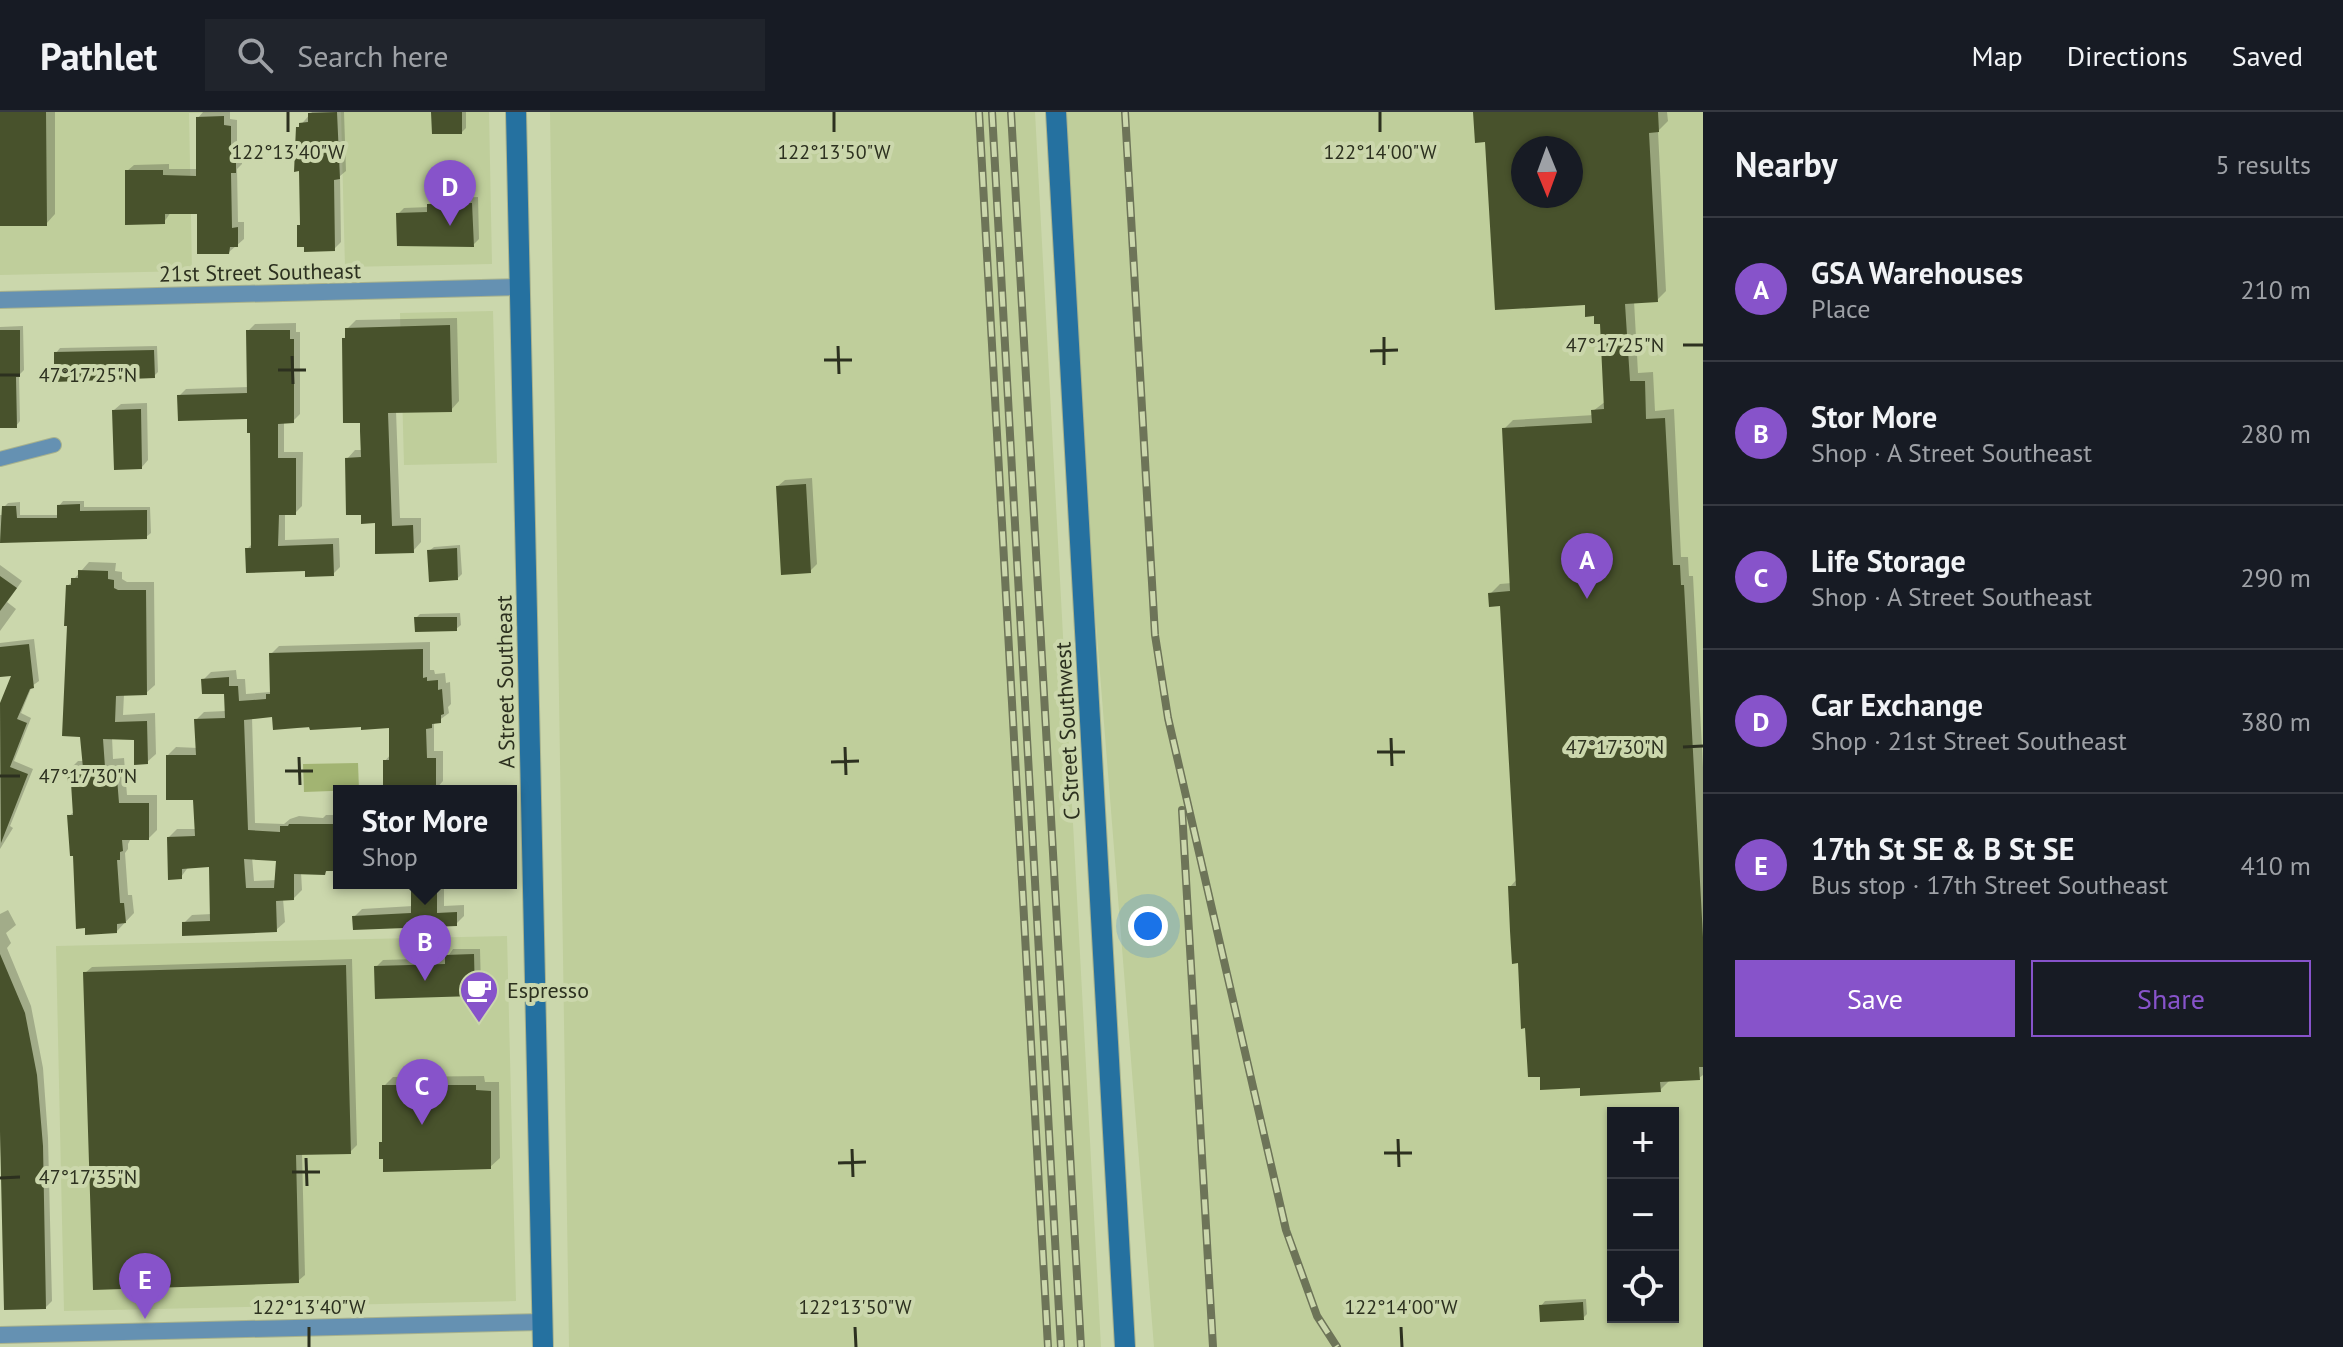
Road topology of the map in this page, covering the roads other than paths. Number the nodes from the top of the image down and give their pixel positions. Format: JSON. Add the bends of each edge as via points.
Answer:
{"nodes":[{"id":1,"x":516,"y":112,"type":"edge"},
{"id":2,"x":1056,"y":112,"type":"edge"},
{"id":3,"x":521,"y":287,"type":"junction"},
{"id":4,"x":0,"y":300,"type":"edge"},
{"id":5,"x":54,"y":445,"type":"dead end"},
{"id":6,"x":0,"y":459,"type":"edge"},
{"id":7,"x":542,"y":1322,"type":"junction"},
{"id":8,"x":0,"y":1335,"type":"edge"},
{"id":9,"x":112,"y":1340,"type":"edge"},
{"id":10,"x":543,"y":1347,"type":"edge"},
{"id":11,"x":1125,"y":1347,"type":"edge"}],
"edges":[{"from":1,"to":3,"type":"main road","name":"A Street Southeast"},
{"from":2,"to":11,"type":"main road","name":"C Street Southwest"},
{"from":3,"to":4,"type":"street","name":"21st Street Southeast"},
{"from":3,"to":7,"type":"main road","name":"A Street Southeast"},
{"from":5,"to":6,"type":"street"},
{"from":7,"to":9,"type":"street"},
{"from":7,"to":10,"type":"main road","name":"A Street Southeast"},
{"from":8,"to":9,"type":"street"}]}
